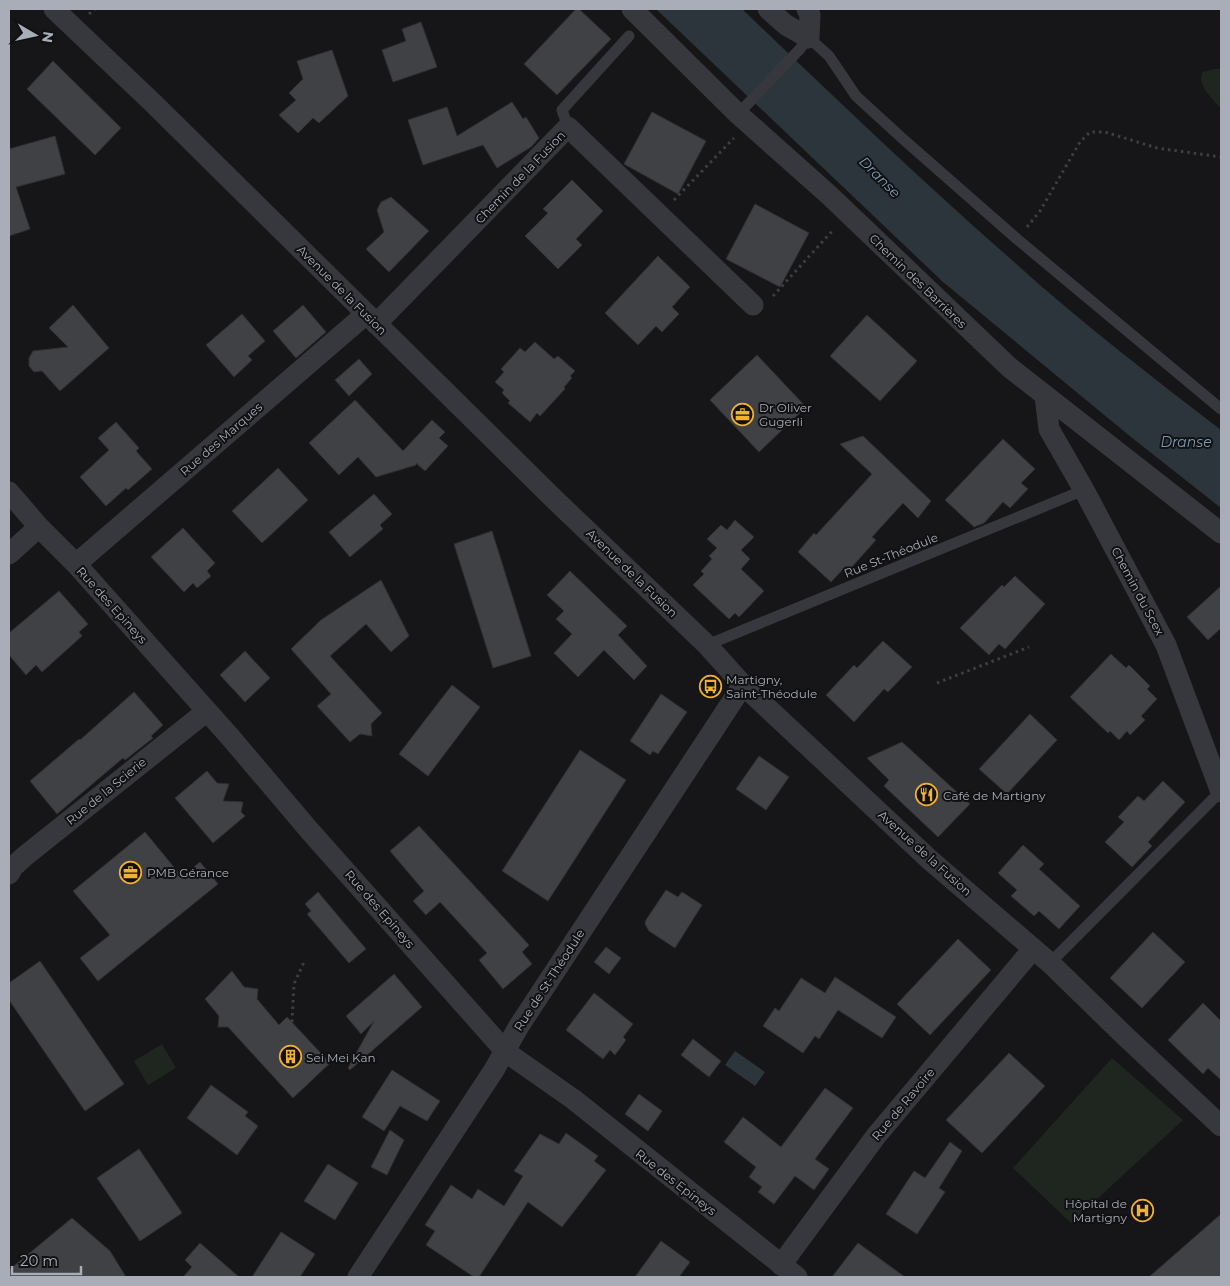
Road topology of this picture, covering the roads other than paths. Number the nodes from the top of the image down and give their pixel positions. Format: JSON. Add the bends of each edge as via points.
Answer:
{"nodes":[{"id":1,"x":54,"y":9,"type":"edge"},
{"id":2,"x":632,"y":9,"type":"edge"},
{"id":3,"x":768,"y":9,"type":"edge"},
{"id":4,"x":807,"y":9,"type":"edge"},
{"id":5,"x":629,"y":36,"type":"dead end"},
{"id":6,"x":804,"y":44,"type":"junction"},
{"id":7,"x":743,"y":115,"type":"junction"},
{"id":8,"x":568,"y":127,"type":"junction"},
{"id":9,"x":753,"y":304,"type":"dead end"},
{"id":10,"x":371,"y":319,"type":"junction"},
{"id":11,"x":1045,"y":396,"type":"junction"},
{"id":12,"x":1221,"y":409,"type":"edge"},
{"id":13,"x":1084,"y":490,"type":"junction"},
{"id":14,"x":9,"y":492,"type":"edge"},
{"id":15,"x":39,"y":527,"type":"junction"},
{"id":16,"x":1221,"y":533,"type":"edge"},
{"id":17,"x":9,"y":554,"type":"edge"},
{"id":18,"x":76,"y":564,"type":"junction"},
{"id":19,"x":708,"y":645,"type":"junction"},
{"id":20,"x":743,"y":685,"type":"junction"},
{"id":21,"x":206,"y":711,"type":"junction"},
{"id":22,"x":1221,"y":791,"type":"edge"},
{"id":23,"x":9,"y":874,"type":"edge"},
{"id":24,"x":1033,"y":949,"type":"junction"},
{"id":25,"x":1050,"y":963,"type":"junction"},
{"id":26,"x":506,"y":1052,"type":"junction"},
{"id":27,"x":1221,"y":1126,"type":"edge"},
{"id":28,"x":789,"y":1271,"type":"edge"},
{"id":29,"x":358,"y":1277,"type":"edge"}],
"edges":[{"from":1,"to":10,"type":"street","name":"Avenue de la Fusion"},
{"from":2,"to":7,"type":"street","name":"Chemin des Barrières"},
{"from":3,"to":6,"type":"street"},
{"from":4,"to":6,"type":"street","via":[[810,15]]},
{"from":5,"to":8,"type":"lane","via":[[562,110]]},
{"from":6,"to":7,"type":"lane"},
{"from":6,"to":12,"type":"lane","via":[[829,56],[856,96],[1017,239]]},
{"from":7,"to":11,"type":"street","name":"Chemin des Barrières","via":[[1009,367]]},
{"from":8,"to":9,"type":"street","name":"Chemin de la Fusion"},
{"from":8,"to":10,"type":"street","name":"Chemin de la Fusion"},
{"from":10,"to":18,"type":"street","name":"Rue des Marques"},
{"from":10,"to":19,"type":"street","name":"Avenue de la Fusion"},
{"from":11,"to":13,"type":"street","name":"Chemin du Scex","via":[[1049,430]]},
{"from":11,"to":16,"type":"street","name":"Chemin des Barrières"},
{"from":13,"to":19,"type":"lane","name":"Rue St-Théodule"},
{"from":13,"to":22,"type":"street","name":"Chemin du Scex","via":[[1166,645]]},
{"from":14,"to":15,"type":"street","name":"Rue des Epineys"},
{"from":15,"to":17,"type":"street"},
{"from":15,"to":18,"type":"street","name":"Rue des Epineys"},
{"from":18,"to":21,"type":"street","name":"Rue des Epineys"},
{"from":19,"to":20,"type":"street","name":"Avenue de la Fusion"},
{"from":20,"to":24,"type":"street","name":"Avenue de la Fusion","via":[[930,860]]},
{"from":20,"to":26,"type":"street","name":"Rue de St-Théodule","via":[[519,1026]]},
{"from":21,"to":23,"type":"street","name":"Rue de la Scierie","via":[[26,856]]},
{"from":21,"to":26,"type":"street","name":"Rue des Epineys"},
{"from":22,"to":25,"type":"lane"},
{"from":24,"to":25,"type":"street","name":"Avenue de la Fusion"},
{"from":24,"to":28,"type":"street","name":"Rue de Ravoire","via":[[876,1136]]},
{"from":25,"to":27,"type":"street","name":"Avenue de la Fusion"},
{"from":26,"to":28,"type":"street","name":"Rue des Epineys","via":[[573,1100]]},
{"from":26,"to":29,"type":"street","name":"Rue de St-Théodule"}]}
